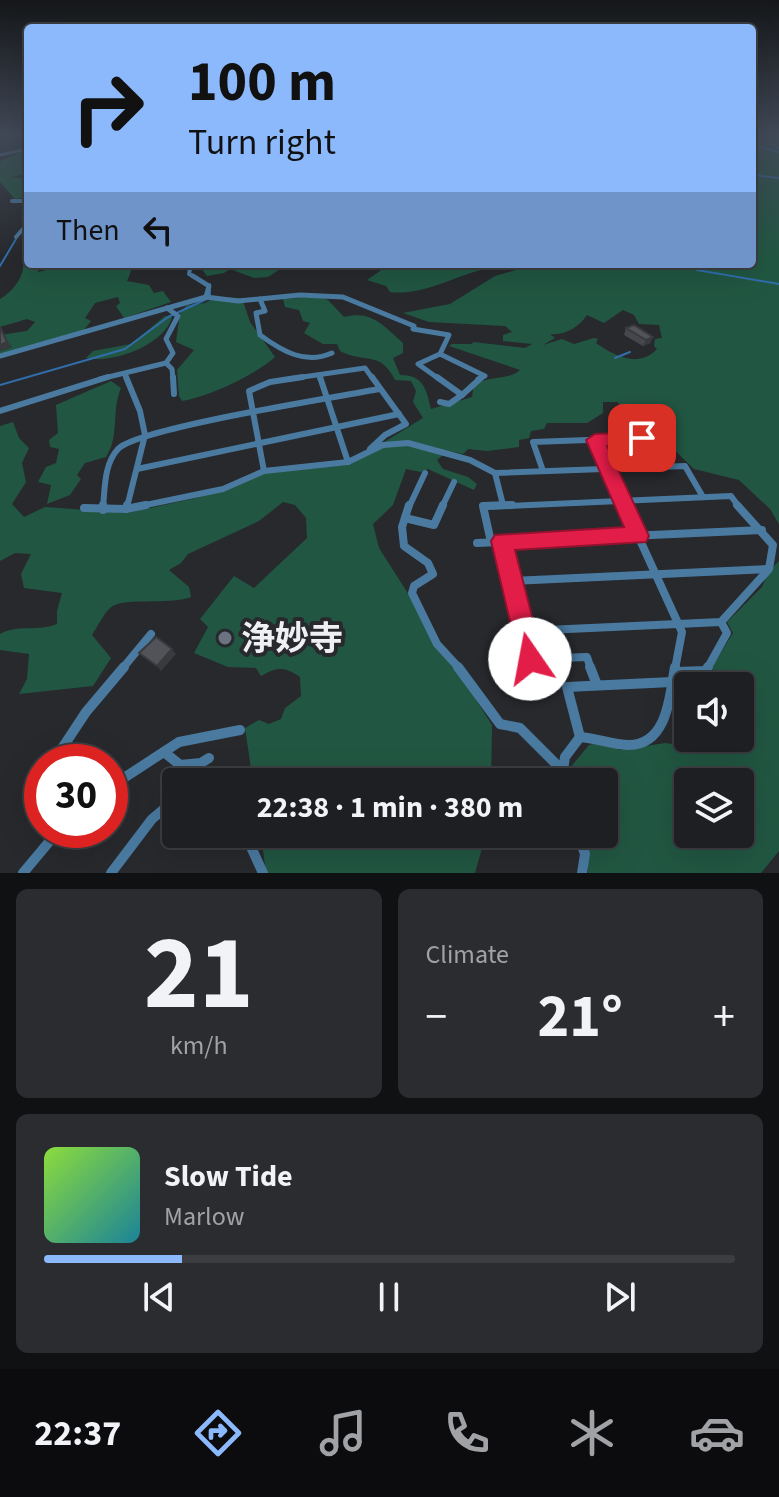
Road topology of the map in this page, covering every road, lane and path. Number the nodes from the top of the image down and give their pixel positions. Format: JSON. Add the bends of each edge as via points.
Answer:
{"nodes":[{"id":1,"x":12,"y":201,"type":"dead end"},
{"id":2,"x":24,"y":201,"type":"edge"},
{"id":3,"x":24,"y":228,"type":"edge"},
{"id":4,"x":16,"y":237,"type":"dead end"},
{"id":5,"x":190,"y":268,"type":"edge"},
{"id":6,"x":206,"y":297,"type":"junction"},
{"id":7,"x":260,"y":299,"type":"junction"},
{"id":8,"x":167,"y":308,"type":"junction"},
{"id":9,"x":332,"y":353,"type":"dead end"},
{"id":10,"x":440,"y":354,"type":"junction"},
{"id":11,"x":0,"y":356,"type":"edge"},
{"id":12,"x":166,"y":363,"type":"junction"},
{"id":13,"x":125,"y":374,"type":"junction"},
{"id":14,"x":319,"y":375,"type":"junction"},
{"id":15,"x":379,"y":389,"type":"junction"},
{"id":16,"x":174,"y":394,"type":"dead end"},
{"id":17,"x":462,"y":395,"type":"junction"},
{"id":18,"x":327,"y":399,"type":"junction"},
{"id":19,"x":440,"y":402,"type":"dead end"},
{"id":20,"x":0,"y":411,"type":"edge"},
{"id":21,"x":254,"y":414,"type":"junction"},
{"id":22,"x":399,"y":414,"type":"junction"},
{"id":23,"x":336,"y":427,"type":"junction"},
{"id":24,"x":145,"y":435,"type":"junction"},
{"id":25,"x":595,"y":440,"type":"junction"},
{"id":26,"x":260,"y":443,"type":"junction"},
{"id":27,"x":368,"y":452,"type":"junction"},
{"id":28,"x":348,"y":462,"type":"junction"},
{"id":29,"x":656,"y":467,"type":"junction"},
{"id":30,"x":137,"y":469,"type":"junction"},
{"id":31,"x":608,"y":469,"type":"junction"},
{"id":32,"x":264,"y":471,"type":"junction"},
{"id":33,"x":543,"y":471,"type":"junction"},
{"id":34,"x":425,"y":473,"type":"dead end"},
{"id":35,"x":495,"y":473,"type":"junction"},
{"id":36,"x":454,"y":482,"type":"dead end"},
{"id":37,"x":703,"y":497,"type":"junction"},
{"id":38,"x":622,"y":500,"type":"junction"},
{"id":39,"x":503,"y":505,"type":"junction"},
{"id":40,"x":84,"y":508,"type":"dead end"},
{"id":41,"x":126,"y":509,"type":"junction"},
{"id":42,"x":103,"y":510,"type":"junction"},
{"id":43,"x":405,"y":518,"type":"junction"},
{"id":44,"x":762,"y":530,"type":"junction"},
{"id":45,"x":639,"y":536,"type":"junction"},
{"id":46,"x":502,"y":541,"type":"junction"},
{"id":47,"x":491,"y":542,"type":"junction"},
{"id":48,"x":477,"y":543,"type":"dead end"},
{"id":49,"x":769,"y":569,"type":"junction"},
{"id":50,"x":656,"y":574,"type":"junction"},
{"id":51,"x":512,"y":581,"type":"junction"},
{"id":52,"x":721,"y":622,"type":"junction"},
{"id":53,"x":679,"y":624,"type":"junction"},
{"id":54,"x":525,"y":631,"type":"junction"},
{"id":55,"x":151,"y":634,"type":"dead end"},
{"id":56,"x":675,"y":672,"type":"edge"},
{"id":57,"x":701,"y":672,"type":"edge"},
{"id":58,"x":674,"y":677,"type":"joint"},
{"id":59,"x":597,"y":685,"type":"junction"},
{"id":60,"x":240,"y":730,"type":"dead end"},
{"id":61,"x":580,"y":737,"type":"junction"},
{"id":62,"x":62,"y":744,"type":"edge"},
{"id":63,"x":164,"y":752,"type":"junction"},
{"id":64,"x":209,"y":758,"type":"dead end"},
{"id":65,"x":560,"y":768,"type":"joint"},
{"id":66,"x":128,"y":775,"type":"edge"},
{"id":67,"x":162,"y":811,"type":"edge"},
{"id":68,"x":44,"y":848,"type":"edge"},
{"id":69,"x":251,"y":848,"type":"edge"},
{"id":70,"x":583,"y":848,"type":"edge"},
{"id":71,"x":23,"y":873,"type":"edge"},
{"id":72,"x":111,"y":873,"type":"edge"},
{"id":73,"x":263,"y":873,"type":"edge"},
{"id":74,"x":582,"y":873,"type":"edge"}],
"edges":[{"from":1,"to":2,"type":"street"},
{"from":3,"to":4,"type":"street"},
{"from":5,"to":6,"type":"street","via":[[189,274],[209,286]]},
{"from":6,"to":7,"type":"street"},
{"from":6,"to":8,"type":"street"},
{"from":7,"to":9,"type":"street","via":[[265,311],[256,313],[260,335],[300,358]]},
{"from":7,"to":10,"type":"street","via":[[343,297],[413,329],[449,335]]},
{"from":8,"to":11,"type":"street"},
{"from":8,"to":12,"type":"street","via":[[178,316],[166,339],[173,353]]},
{"from":10,"to":17,"type":"street","via":[[418,364]]},
{"from":10,"to":17,"type":"street","via":[[485,376]]},
{"from":12,"to":13,"type":"street"},
{"from":12,"to":16,"type":"street","via":[[172,369]]},
{"from":13,"to":20,"type":"street"},
{"from":13,"to":24,"type":"street"},
{"from":14,"to":15,"type":"street","via":[[365,368]]},
{"from":14,"to":18,"type":"street"},
{"from":14,"to":21,"type":"street","via":[[270,382],[249,391]]},
{"from":15,"to":18,"type":"street"},
{"from":15,"to":22,"type":"street"},
{"from":17,"to":19,"type":"street","via":[[449,404]]},
{"from":18,"to":21,"type":"street"},
{"from":18,"to":23,"type":"street"},
{"from":21,"to":24,"type":"street"},
{"from":21,"to":26,"type":"street"},
{"from":22,"to":23,"type":"street"},
{"from":22,"to":27,"type":"street","via":[[406,425],[385,435]]},
{"from":23,"to":26,"type":"street"},
{"from":23,"to":28,"type":"street"},
{"from":24,"to":30,"type":"street"},
{"from":24,"to":42,"type":"street","via":[[121,443],[108,462]]},
{"from":25,"to":29,"type":"street","via":[[642,438]]},
{"from":25,"to":31,"type":"street"},
{"from":25,"to":33,"type":"street","via":[[533,442]]},
{"from":26,"to":30,"type":"street"},
{"from":26,"to":32,"type":"street"},
{"from":27,"to":28,"type":"street"},
{"from":27,"to":35,"type":"street","via":[[408,443],[470,460]]},
{"from":28,"to":32,"type":"street"},
{"from":29,"to":31,"type":"street"},
{"from":29,"to":37,"type":"street","via":[[685,466]]},
{"from":30,"to":41,"type":"street"},
{"from":31,"to":33,"type":"street"},
{"from":31,"to":38,"type":"street"},
{"from":32,"to":41,"type":"street","via":[[223,489]]},
{"from":33,"to":35,"type":"street"},
{"from":34,"to":43,"type":"street"},
{"from":35,"to":39,"type":"street"},
{"from":36,"to":43,"type":"street","via":[[434,525]]},
{"from":37,"to":38,"type":"street"},
{"from":37,"to":44,"type":"street","via":[[731,496]]},
{"from":38,"to":39,"type":"street"},
{"from":38,"to":45,"type":"street"},
{"from":39,"to":47,"type":"street","via":[[483,506]]},
{"from":40,"to":42,"type":"street"},
{"from":41,"to":42,"type":"street"},
{"from":43,"to":65,"type":"street","via":[[403,546],[433,570],[412,593],[437,644],[495,719],[520,728]]},
{"from":44,"to":45,"type":"street"},
{"from":44,"to":49,"type":"street","via":[[773,545]]},
{"from":45,"to":46,"type":"street"},
{"from":45,"to":50,"type":"street"},
{"from":46,"to":47,"type":"street"},
{"from":46,"to":51,"type":"street"},
{"from":47,"to":48,"type":"street"},
{"from":49,"to":50,"type":"street"},
{"from":49,"to":52,"type":"street"},
{"from":50,"to":51,"type":"street"},
{"from":50,"to":53,"type":"street"},
{"from":51,"to":54,"type":"street"},
{"from":52,"to":53,"type":"street"},
{"from":52,"to":57,"type":"street","via":[[727,633]]},
{"from":53,"to":54,"type":"street"},
{"from":53,"to":56,"type":"street","via":[[683,638]]},
{"from":54,"to":59,"type":"street","via":[[530,659],[587,657]]},
{"from":55,"to":62,"type":"street"},
{"from":58,"to":59,"type":"street"},
{"from":58,"to":61,"type":"street","via":[[665,721],[642,744],[626,748],[599,737]]},
{"from":59,"to":61,"type":"street","via":[[567,687]]},
{"from":60,"to":63,"type":"street","via":[[179,742]]},
{"from":61,"to":65,"type":"street"},
{"from":63,"to":64,"type":"street","via":[[180,765]]},
{"from":63,"to":66,"type":"street"},
{"from":67,"to":72,"type":"street"},
{"from":68,"to":71,"type":"street"},
{"from":69,"to":73,"type":"street"},
{"from":70,"to":74,"type":"street"}]}
